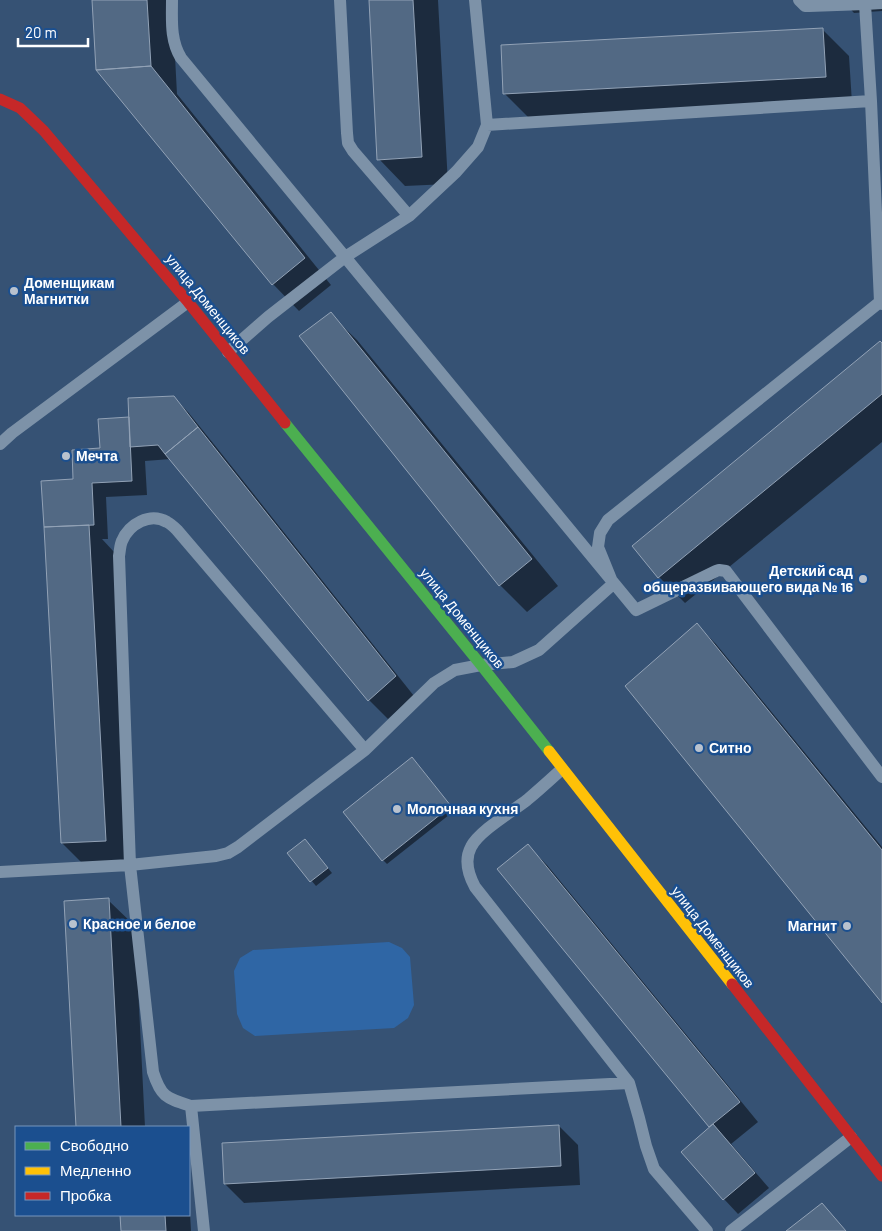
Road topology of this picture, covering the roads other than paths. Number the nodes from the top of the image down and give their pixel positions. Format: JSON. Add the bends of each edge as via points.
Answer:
{"nodes":[{"id":1,"x":172,"y":0,"type":"edge"},
{"id":2,"x":340,"y":0,"type":"edge"},
{"id":3,"x":475,"y":0,"type":"edge"},
{"id":4,"x":799,"y":0,"type":"edge"},
{"id":5,"x":882,"y":3,"type":"edge"},
{"id":6,"x":865,"y":4,"type":"junction"},
{"id":7,"x":0,"y":99,"type":"edge"},
{"id":8,"x":871,"y":101,"type":"junction"},
{"id":9,"x":488,"y":124,"type":"junction"},
{"id":10,"x":409,"y":216,"type":"junction"},
{"id":11,"x":345,"y":257,"type":"junction"},
{"id":12,"x":188,"y":302,"type":"junction"},
{"id":13,"x":881,"y":303,"type":"edge"},
{"id":14,"x":228,"y":352,"type":"junction"},
{"id":15,"x":0,"y":444,"type":"edge"},
{"id":16,"x":613,"y":584,"type":"junction"},
{"id":17,"x":481,"y":665,"type":"junction"},
{"id":18,"x":365,"y":750,"type":"junction"},
{"id":19,"x":562,"y":769,"type":"junction"},
{"id":20,"x":882,"y":777,"type":"edge"},
{"id":21,"x":130,"y":865,"type":"junction"},
{"id":22,"x":0,"y":872,"type":"edge"},
{"id":23,"x":629,"y":1083,"type":"junction"},
{"id":24,"x":191,"y":1106,"type":"junction"},
{"id":25,"x":851,"y":1137,"type":"junction"},
{"id":26,"x":882,"y":1176,"type":"edge"},
{"id":27,"x":204,"y":1231,"type":"edge"},
{"id":28,"x":707,"y":1231,"type":"edge"},
{"id":29,"x":730,"y":1231,"type":"edge"}],
"edges":[{"from":1,"to":11,"type":"lane","via":[[173,38],[181,58]]},
{"from":2,"to":10,"type":"lane","via":[[348,143]]},
{"from":3,"to":9,"type":"lane"},
{"from":4,"to":6,"type":"lane","via":[[809,6]]},
{"from":5,"to":6,"type":"lane"},
{"from":6,"to":8,"type":"lane"},
{"from":7,"to":12,"type":"street","name":"улица Доменщиков","via":[[20,108],[44,131]]},
{"from":8,"to":9,"type":"lane"},
{"from":8,"to":13,"type":"lane"},
{"from":9,"to":10,"type":"lane","via":[[478,147],[462,166]]},
{"from":10,"to":11,"type":"lane"},
{"from":11,"to":14,"type":"lane"},
{"from":11,"to":16,"type":"lane"},
{"from":12,"to":14,"type":"street","name":"улица Доменщиков"},
{"from":12,"to":15,"type":"lane"},
{"from":13,"to":16,"type":"lane","via":[[608,520],[600,533],[598,547]]},
{"from":14,"to":17,"type":"street","name":"улица Доменщиков"},
{"from":16,"to":17,"type":"lane","via":[[539,650],[513,662]]},
{"from":16,"to":20,"type":"lane","via":[[636,610],[716,571],[726,571]]},
{"from":17,"to":18,"type":"lane","via":[[455,670],[434,683]]},
{"from":17,"to":19,"type":"street","name":"улица Доменщиков"},
{"from":18,"to":21,"type":"lane","via":[[228,853]]},
{"from":18,"to":21,"type":"lane","via":[[177,530],[166,521],[153,518],[138,521],[121,542],[119,556]]},
{"from":19,"to":23,"type":"lane","via":[[479,836],[470,847],[468,875]]},
{"from":19,"to":25,"type":"street","name":"улица Доменщиков"},
{"from":21,"to":22,"type":"lane"},
{"from":21,"to":24,"type":"lane","via":[[152,1072],[164,1096]]},
{"from":23,"to":24,"type":"lane"},
{"from":23,"to":28,"type":"lane","via":[[654,1169]]},
{"from":24,"to":27,"type":"lane"},
{"from":25,"to":26,"type":"street","name":"улица Доменщиков","via":[[872,1157]]},
{"from":25,"to":29,"type":"lane"}]}
